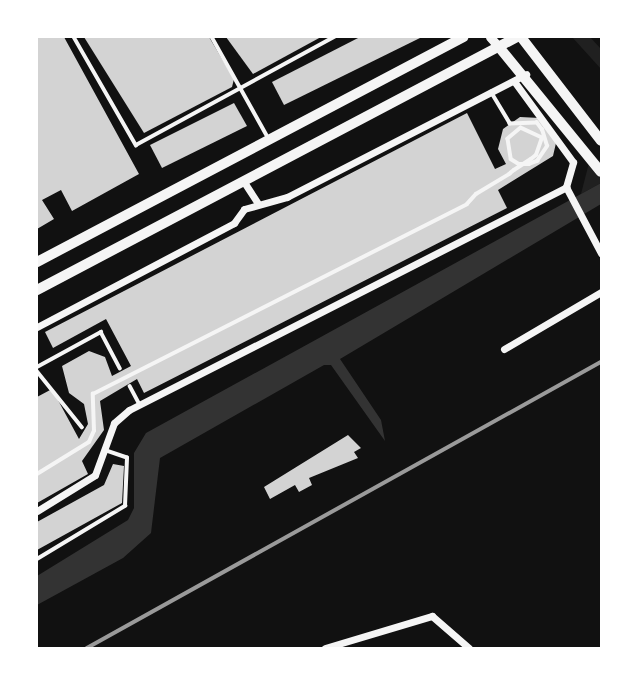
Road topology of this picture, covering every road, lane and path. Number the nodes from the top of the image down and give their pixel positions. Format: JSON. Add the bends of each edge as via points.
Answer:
{"nodes":[{"id":1,"x":74,"y":37,"type":"edge"},
{"id":2,"x":212,"y":37,"type":"edge"},
{"id":3,"x":334,"y":37,"type":"edge"},
{"id":4,"x":464,"y":37,"type":"edge"},
{"id":5,"x":490,"y":37,"type":"edge"},
{"id":6,"x":519,"y":37,"type":"edge"},
{"id":7,"x":499,"y":47,"type":"junction"},
{"id":8,"x":526,"y":74,"type":"junction"},
{"id":9,"x":514,"y":81,"type":"junction"},
{"id":10,"x":242,"y":88,"type":"junction"},
{"id":11,"x":491,"y":92,"type":"junction"},
{"id":12,"x":269,"y":139,"type":"junction"},
{"id":13,"x":601,"y":141,"type":"edge"},
{"id":14,"x":601,"y":172,"type":"edge"},
{"id":15,"x":244,"y":182,"type":"junction"},
{"id":16,"x":566,"y":187,"type":"junction"},
{"id":17,"x":257,"y":202,"type":"junction"},
{"id":18,"x":601,"y":253,"type":"edge"},
{"id":19,"x":37,"y":262,"type":"edge"},
{"id":20,"x":37,"y":290,"type":"edge"},
{"id":21,"x":601,"y":292,"type":"edge"},
{"id":22,"x":37,"y":327,"type":"edge"},
{"id":23,"x":504,"y":349,"type":"dead end"},
{"id":24,"x":120,"y":368,"type":"dead end"},
{"id":25,"x":37,"y":369,"type":"edge"},
{"id":26,"x":130,"y":386,"type":"dead end"},
{"id":27,"x":140,"y":405,"type":"junction"},
{"id":28,"x":82,"y":427,"type":"dead end"},
{"id":29,"x":100,"y":450,"type":"junction"},
{"id":30,"x":37,"y":474,"type":"edge"},
{"id":31,"x":37,"y":511,"type":"edge"},
{"id":32,"x":37,"y":559,"type":"edge"},
{"id":33,"x":325,"y":648,"type":"edge"},
{"id":34,"x":469,"y":648,"type":"edge"}],
"edges":[{"from":1,"to":10,"type":"lane","via":[[136,145]]},
{"from":2,"to":10,"type":"lane"},
{"from":3,"to":10,"type":"lane"},
{"from":4,"to":12,"type":"main road"},
{"from":5,"to":7,"type":"street"},
{"from":6,"to":7,"type":"main road"},
{"from":6,"to":13,"type":"main road"},
{"from":7,"to":8,"type":"main road"},
{"from":7,"to":15,"type":"main road"},
{"from":8,"to":9,"type":"street"},
{"from":8,"to":14,"type":"main road"},
{"from":9,"to":11,"type":"street"},
{"from":9,"to":16,"type":"street","via":[[573,162]]},
{"from":10,"to":12,"type":"lane"},
{"from":11,"to":17,"type":"street","via":[[287,197]]},
{"from":11,"to":30,"type":"lane","via":[[510,124],[537,123],[545,153],[529,164],[511,159],[508,139],[521,128],[536,131],[541,148],[531,159],[514,170],[467,204],[199,345],[133,371],[93,394],[94,431],[75,453]]},
{"from":12,"to":19,"type":"main road"},
{"from":15,"to":17,"type":"street"},
{"from":15,"to":20,"type":"main road"},
{"from":16,"to":18,"type":"street"},
{"from":16,"to":27,"type":"street"},
{"from":17,"to":22,"type":"street","via":[[234,223]]},
{"from":21,"to":23,"type":"street"},
{"from":24,"to":25,"type":"lane","via":[[101,332]]},
{"from":25,"to":28,"type":"lane"},
{"from":26,"to":27,"type":"lane"},
{"from":27,"to":29,"type":"street","via":[[114,423]]},
{"from":29,"to":31,"type":"street","via":[[101,459],[84,484]]},
{"from":29,"to":32,"type":"lane","via":[[127,458],[125,506]]},
{"from":33,"to":34,"type":"street","via":[[432,616]]}]}
